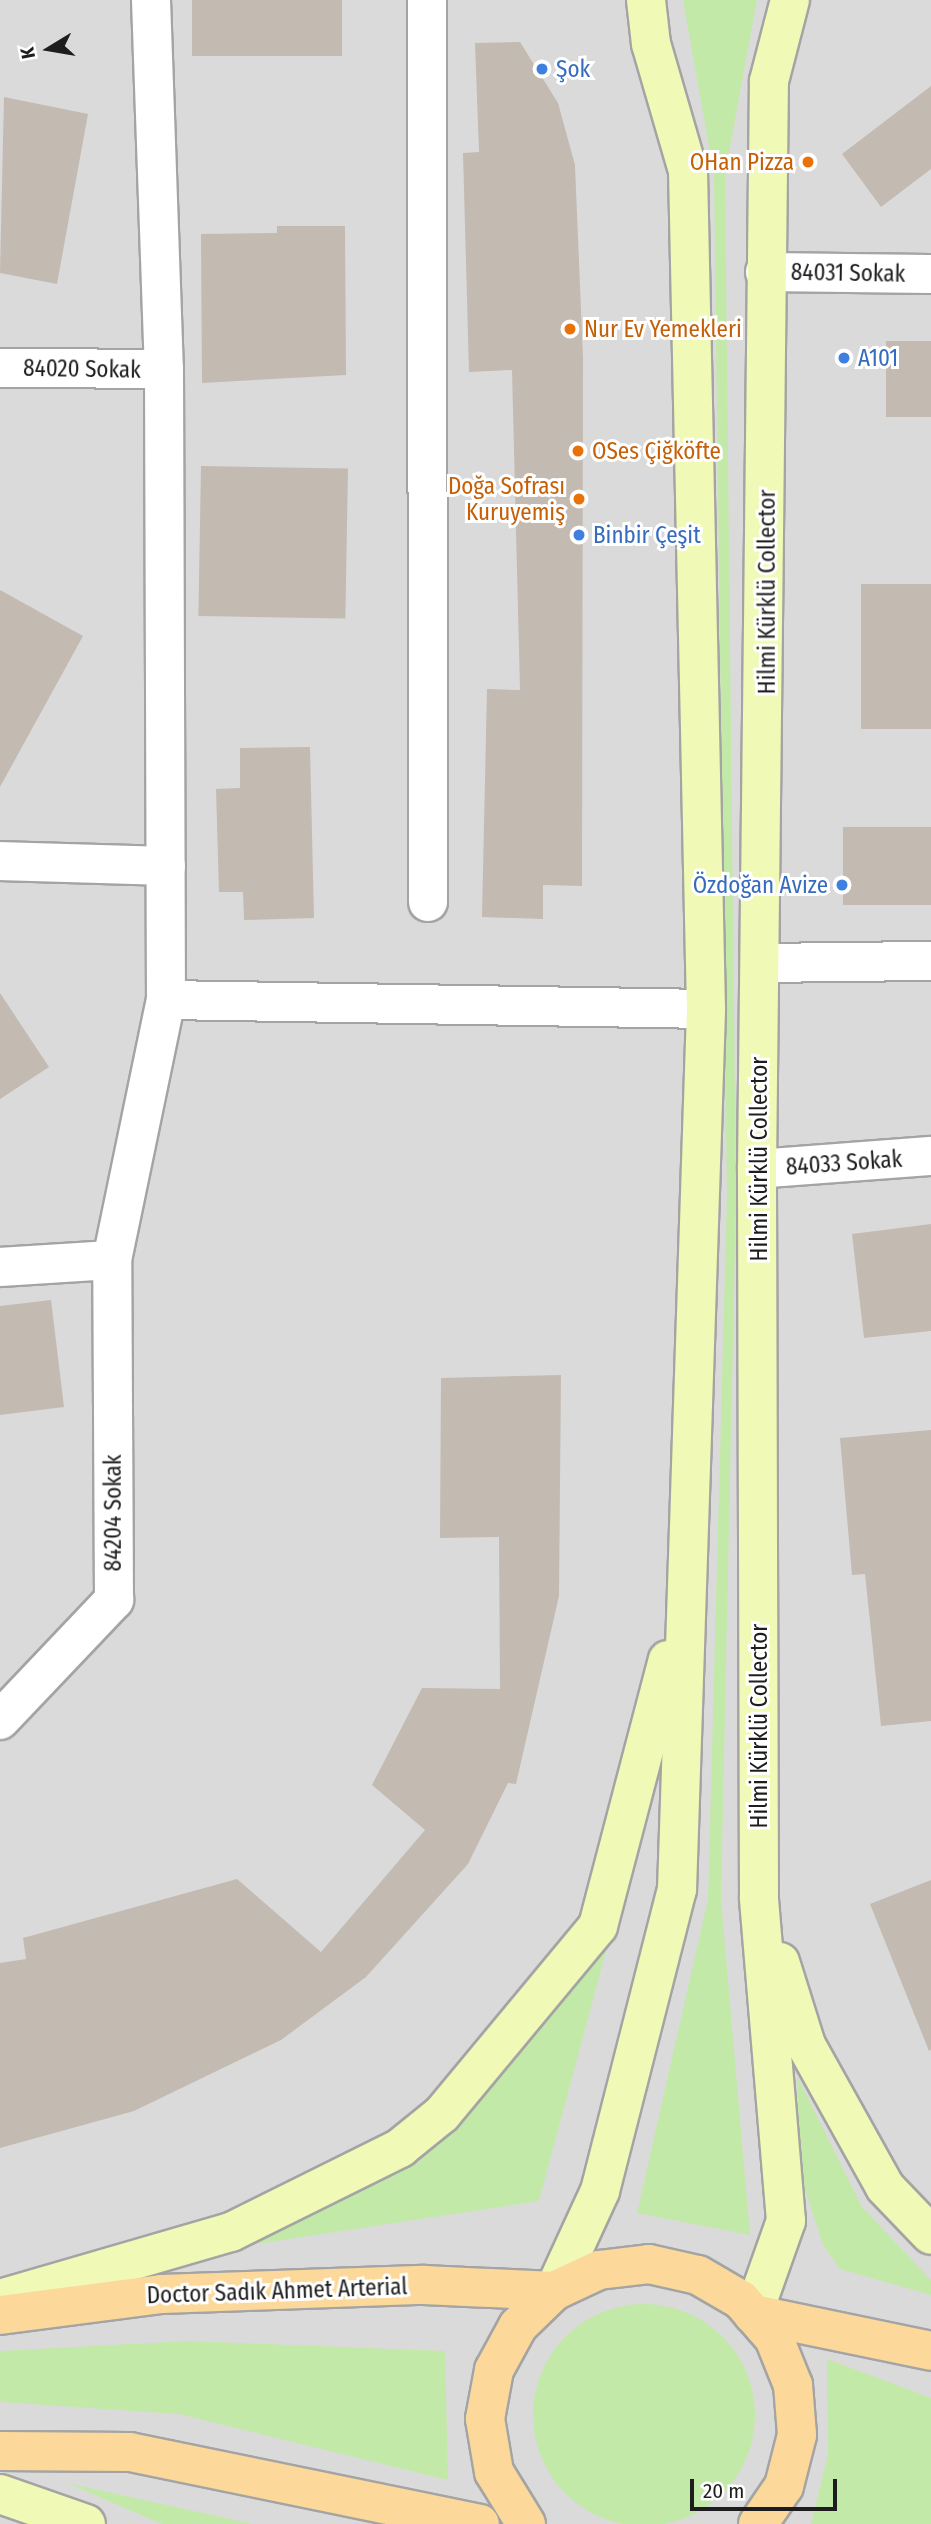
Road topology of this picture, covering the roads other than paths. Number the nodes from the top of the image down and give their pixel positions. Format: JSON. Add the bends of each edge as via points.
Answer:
{"nodes":[{"id":1,"x":151,"y":0,"type":"edge"},
{"id":2,"x":426,"y":0,"type":"edge"},
{"id":3,"x":646,"y":0,"type":"edge"},
{"id":4,"x":790,"y":0,"type":"edge"},
{"id":5,"x":765,"y":272,"type":"junction"},
{"id":6,"x":931,"y":274,"type":"edge"},
{"id":7,"x":0,"y":368,"type":"edge"},
{"id":8,"x":164,"y":369,"type":"junction"},
{"id":9,"x":0,"y":861,"type":"edge"},
{"id":10,"x":166,"y":866,"type":"junction"},
{"id":11,"x":428,"y":902,"type":"dead end"},
{"id":12,"x":931,"y":961,"type":"edge"},
{"id":13,"x":761,"y":963,"type":"junction"},
{"id":14,"x":166,"y":1000,"type":"junction"},
{"id":15,"x":706,"y":1009,"type":"junction"},
{"id":16,"x":931,"y":1156,"type":"edge"},
{"id":17,"x":757,"y":1169,"type":"junction"},
{"id":18,"x":112,"y":1260,"type":"junction"},
{"id":19,"x":0,"y":1267,"type":"edge"},
{"id":20,"x":684,"y":1597,"type":"junction"},
{"id":21,"x":0,"y":1720,"type":"edge"},
{"id":22,"x":759,"y":1897,"type":"junction"},
{"id":23,"x":931,"y":2235,"type":"edge"},
{"id":24,"x":554,"y":2291,"type":"junction"},
{"id":25,"x":0,"y":2299,"type":"edge"},
{"id":26,"x":753,"y":2314,"type":"junction"},
{"id":27,"x":0,"y":2315,"type":"edge"},
{"id":28,"x":931,"y":2351,"type":"edge"},
{"id":29,"x":0,"y":2451,"type":"edge"},
{"id":30,"x":0,"y":2494,"type":"edge"},
{"id":31,"x":86,"y":2524,"type":"edge"},
{"id":32,"x":480,"y":2524,"type":"edge"},
{"id":33,"x":526,"y":2524,"type":"edge"},
{"id":34,"x":758,"y":2524,"type":"edge"}],
"edges":[{"from":1,"to":8,"type":"street","name":"84204 Sokak"},
{"from":2,"to":11,"type":"street"},
{"from":3,"to":15,"type":"main road","via":[[651,44],[688,171]]},
{"from":4,"to":5,"type":"main road","name":"Hilmi Kürklü Collector","via":[[769,81]]},
{"from":5,"to":6,"type":"street","name":"84031 Sokak"},
{"from":5,"to":13,"type":"main road","name":"Hilmi Kürklü Collector","via":[[768,622]]},
{"from":7,"to":8,"type":"street","name":"84020 Sokak"},
{"from":8,"to":10,"type":"street","name":"84204 Sokak"},
{"from":9,"to":10,"type":"street"},
{"from":10,"to":14,"type":"street","name":"84204 Sokak"},
{"from":12,"to":13,"type":"street"},
{"from":13,"to":17,"type":"main road","name":"Hilmi Kürklü Collector"},
{"from":14,"to":15,"type":"street"},
{"from":14,"to":18,"type":"street","name":"84204 Sokak"},
{"from":15,"to":20,"type":"main road"},
{"from":16,"to":17,"type":"street","name":"84033 Sokak"},
{"from":17,"to":22,"type":"main road","name":"Hilmi Kürklü Collector"},
{"from":18,"to":19,"type":"street"},
{"from":18,"to":21,"type":"street","name":"84204 Sokak","via":[[114,1600]]},
{"from":20,"to":24,"type":"main road","via":[[677,1890],[603,2182]]},
{"from":20,"to":25,"type":"main road","via":[[598,1926],[442,2114],[400,2148],[231,2232]]},
{"from":22,"to":23,"type":"main road","via":[[806,2045],[885,2187]]},
{"from":22,"to":26,"type":"main road","name":"Hilmi Kürklü Collector","via":[[786,2221]]},
{"from":24,"to":26,"type":"main road","via":[[599,2270],[649,2264],[698,2275]]},
{"from":24,"to":27,"type":"main road","name":"Doctor Sadık Ahmet Arterial","via":[[424,2285],[162,2294]]},
{"from":24,"to":33,"type":"main road","via":[[518,2326],[494,2370],[485,2419],[494,2472]]},
{"from":26,"to":28,"type":"main road"},
{"from":26,"to":34,"type":"main road","via":[[774,2339],[793,2385],[797,2435],[784,2486]]},
{"from":29,"to":32,"type":"main road","via":[[130,2452]]},
{"from":30,"to":31,"type":"main road"}]}
